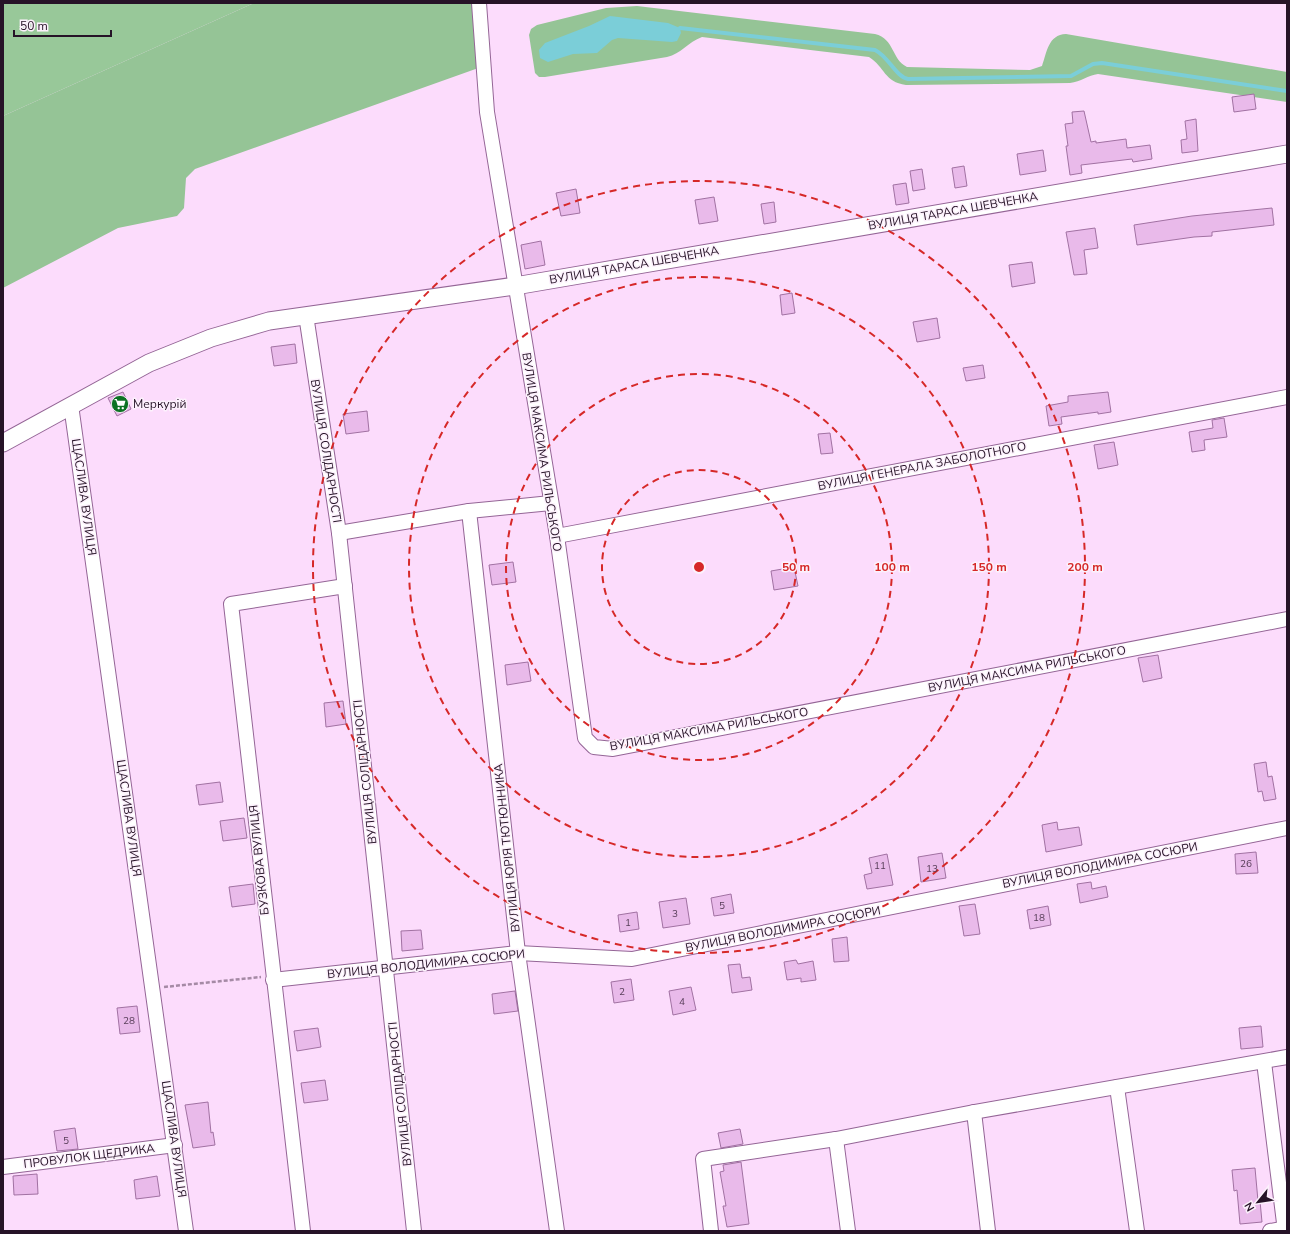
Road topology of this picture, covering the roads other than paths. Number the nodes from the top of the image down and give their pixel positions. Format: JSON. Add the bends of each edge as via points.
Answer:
{"nodes":[{"id":1,"x":479,"y":3,"type":"edge"},
{"id":2,"x":1287,"y":154,"type":"edge"},
{"id":3,"x":515,"y":286,"type":"junction"},
{"id":4,"x":306,"y":315,"type":"junction"},
{"id":5,"x":1287,"y":397,"type":"edge"},
{"id":6,"x":71,"y":405,"type":"junction"},
{"id":7,"x":3,"y":443,"type":"edge"},
{"id":8,"x":551,"y":503,"type":"junction"},
{"id":9,"x":469,"y":511,"type":"junction"},
{"id":10,"x":339,"y":533,"type":"junction"},
{"id":11,"x":557,"y":536,"type":"junction"},
{"id":12,"x":344,"y":586,"type":"junction"},
{"id":13,"x":1287,"y":619,"type":"edge"},
{"id":14,"x":1287,"y":828,"type":"edge"},
{"id":15,"x":518,"y":953,"type":"junction"},
{"id":16,"x":386,"y":967,"type":"junction"},
{"id":17,"x":273,"y":980,"type":"junction"},
{"id":18,"x":1287,"y":1058,"type":"edge"},
{"id":19,"x":1264,"y":1062,"type":"junction"},
{"id":20,"x":1117,"y":1087,"type":"junction"},
{"id":21,"x":974,"y":1112,"type":"junction"},
{"id":22,"x":836,"y":1139,"type":"junction"},
{"id":23,"x":175,"y":1145,"type":"junction"},
{"id":24,"x":3,"y":1167,"type":"edge"},
{"id":25,"x":1286,"y":1229,"type":"edge"},
{"id":26,"x":186,"y":1231,"type":"edge"},
{"id":27,"x":303,"y":1231,"type":"edge"},
{"id":28,"x":414,"y":1231,"type":"edge"},
{"id":29,"x":557,"y":1231,"type":"edge"},
{"id":30,"x":712,"y":1231,"type":"edge"},
{"id":31,"x":848,"y":1231,"type":"edge"},
{"id":32,"x":988,"y":1231,"type":"edge"},
{"id":33,"x":1137,"y":1231,"type":"edge"},
{"id":34,"x":1270,"y":1231,"type":"edge"}],
"edges":[{"from":1,"to":3,"type":"street","name":"ВУЛИЦЯ МАКСИМА РИЛЬСЬКОГО","via":[[487,112]]},
{"from":2,"to":3,"type":"street","name":"ВУЛИЦЯ ТАРАСА ШЕВЧЕНКА"},
{"from":3,"to":4,"type":"street","name":"ВУЛИЦЯ ТАРАСА ШЕВЧЕНКА"},
{"from":3,"to":8,"type":"street","name":"ВУЛИЦЯ МАКСИМА РИЛЬСЬКОГО"},
{"from":4,"to":6,"type":"street","name":"ВУЛИЦЯ ТАРАСА ШЕВЧЕНКА","via":[[250,326],[186,347],[149,363]]},
{"from":4,"to":10,"type":"street","name":"ВУЛИЦЯ СОЛІДАРНОСТІ"},
{"from":5,"to":11,"type":"street","name":"ВУЛИЦЯ ГЕНЕРАЛА ЗАБОЛОТНОГО"},
{"from":6,"to":7,"type":"street","name":"ВУЛИЦЯ ТАРАСА ШЕВЧЕНКА"},
{"from":6,"to":23,"type":"street","name":"ЩАСЛИВА ВУЛИЦЯ"},
{"from":8,"to":9,"type":"street"},
{"from":8,"to":11,"type":"street","name":"ВУЛИЦЯ МАКСИМА РИЛЬСЬКОГО"},
{"from":9,"to":10,"type":"street"},
{"from":9,"to":15,"type":"street","name":"ВУЛИЦЯ ЮРІЯ ТЮТЮННИКА"},
{"from":10,"to":12,"type":"street","name":"ВУЛИЦЯ СОЛІДАРНОСТІ"},
{"from":11,"to":13,"type":"street","name":"ВУЛИЦЯ МАКСИМА РИЛЬСЬКОГО","via":[[584,738],[594,747],[613,748]]},
{"from":12,"to":16,"type":"street","name":"ВУЛИЦЯ СОЛІДАРНОСТІ"},
{"from":12,"to":17,"type":"street","name":"БУЗКОВА ВУЛИЦЯ","via":[[231,604]]},
{"from":14,"to":15,"type":"street","name":"ВУЛИЦЯ ВОЛОДИМИРА СОСЮРИ","via":[[632,959]]},
{"from":15,"to":16,"type":"street","name":"ВУЛИЦЯ ВОЛОДИМИРА СОСЮРИ"},
{"from":15,"to":29,"type":"street","name":"ВУЛИЦЯ ЮРІЯ ТЮТЮННИКА"},
{"from":16,"to":17,"type":"street","name":"ВУЛИЦЯ ВОЛОДИМИРА СОСЮРИ"},
{"from":16,"to":28,"type":"street","name":"ВУЛИЦЯ СОЛІДАРНОСТІ"},
{"from":17,"to":27,"type":"street","name":"БУЗКОВА ВУЛИЦЯ"},
{"from":18,"to":19,"type":"street"},
{"from":19,"to":20,"type":"street"},
{"from":19,"to":25,"type":"street"},
{"from":20,"to":21,"type":"street"},
{"from":20,"to":33,"type":"street"},
{"from":21,"to":22,"type":"street"},
{"from":21,"to":32,"type":"street"},
{"from":22,"to":30,"type":"street","via":[[703,1159]]},
{"from":22,"to":31,"type":"street"},
{"from":23,"to":24,"type":"street","name":"ПРОВУЛОК ЩЕДРИКА"},
{"from":23,"to":26,"type":"street","name":"ЩАСЛИВА ВУЛИЦЯ"},
{"from":25,"to":34,"type":"street"}]}
